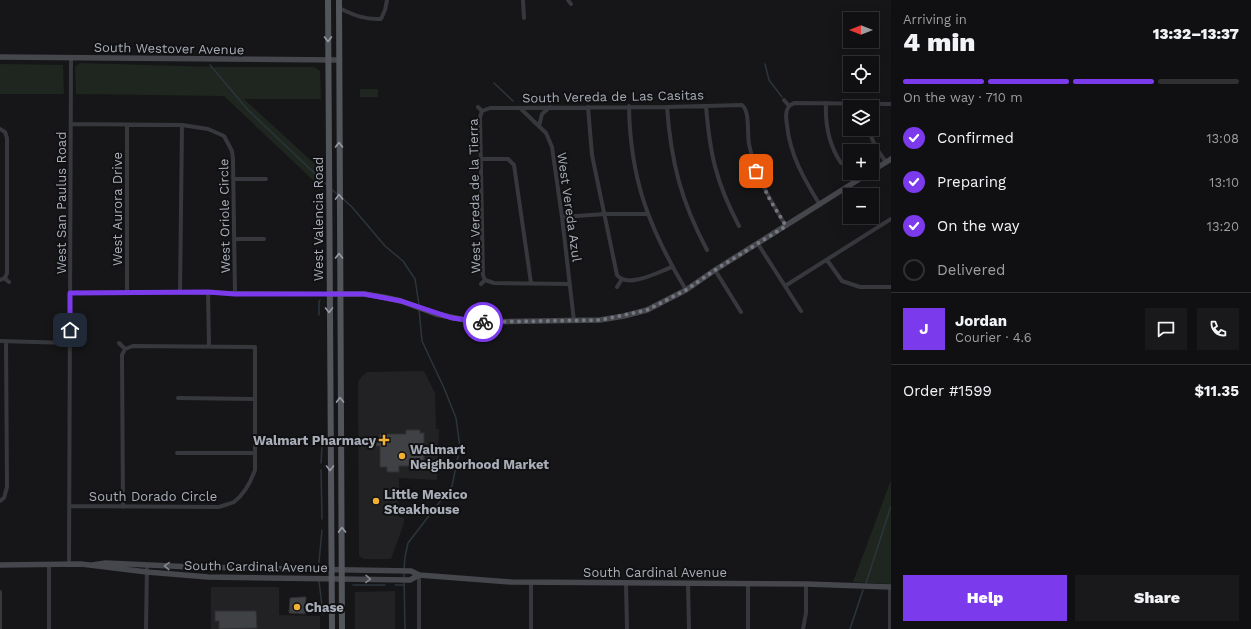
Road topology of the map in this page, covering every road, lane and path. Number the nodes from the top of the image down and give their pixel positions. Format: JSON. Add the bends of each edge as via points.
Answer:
{"nodes":[{"id":1,"x":328,"y":0,"type":"edge"},
{"id":2,"x":339,"y":0,"type":"edge"},
{"id":3,"x":387,"y":0,"type":"edge"},
{"id":4,"x":523,"y":0,"type":"edge"},
{"id":5,"x":339,"y":8,"type":"junction"},
{"id":6,"x":524,"y":18,"type":"dead end"},
{"id":7,"x":0,"y":57,"type":"edge"},
{"id":8,"x":71,"y":58,"type":"junction"},
{"id":9,"x":328,"y":60,"type":"junction"},
{"id":10,"x":339,"y":60,"type":"junction"},
{"id":11,"x":784,"y":100,"type":"dead end"},
{"id":12,"x":826,"y":103,"type":"junction"},
{"id":13,"x":843,"y":104,"type":"edge"},
{"id":14,"x":879,"y":104,"type":"edge"},
{"id":15,"x":891,"y":104,"type":"edge"},
{"id":16,"x":629,"y":106,"type":"junction"},
{"id":17,"x":706,"y":106,"type":"junction"},
{"id":18,"x":788,"y":106,"type":"junction"},
{"id":19,"x":478,"y":107,"type":"dead end"},
{"id":20,"x":550,"y":107,"type":"junction"},
{"id":21,"x":588,"y":107,"type":"junction"},
{"id":22,"x":667,"y":107,"type":"junction"},
{"id":23,"x":520,"y":108,"type":"junction"},
{"id":24,"x":482,"y":112,"type":"junction"},
{"id":25,"x":72,"y":124,"type":"junction"},
{"id":26,"x":182,"y":125,"type":"junction"},
{"id":27,"x":127,"y":126,"type":"junction"},
{"id":28,"x":539,"y":126,"type":"junction"},
{"id":29,"x":9,"y":128,"type":"dead end"},
{"id":30,"x":0,"y":129,"type":"edge"},
{"id":31,"x":4,"y":132,"type":"junction"},
{"id":32,"x":871,"y":136,"type":"edge"},
{"id":33,"x":481,"y":159,"type":"junction"},
{"id":34,"x":889,"y":160,"type":"edge"},
{"id":35,"x":841,"y":163,"type":"dead end"},
{"id":36,"x":879,"y":166,"type":"edge"},
{"id":37,"x":234,"y":179,"type":"junction"},
{"id":38,"x":266,"y":179,"type":"dead end"},
{"id":39,"x":858,"y":180,"type":"edge"},
{"id":40,"x":820,"y":205,"type":"junction"},
{"id":41,"x":605,"y":214,"type":"junction"},
{"id":42,"x":646,"y":214,"type":"junction"},
{"id":43,"x":562,"y":217,"type":"junction"},
{"id":44,"x":891,"y":219,"type":"edge"},
{"id":45,"x":739,"y":226,"type":"dead end"},
{"id":46,"x":786,"y":226,"type":"junction"},
{"id":47,"x":264,"y":238,"type":"dead end"},
{"id":48,"x":235,"y":239,"type":"junction"},
{"id":49,"x":758,"y":244,"type":"junction"},
{"id":50,"x":707,"y":250,"type":"dead end"},
{"id":51,"x":827,"y":260,"type":"junction"},
{"id":52,"x":672,"y":267,"type":"junction"},
{"id":53,"x":715,"y":270,"type":"junction"},
{"id":54,"x":2,"y":279,"type":"edge"},
{"id":55,"x":622,"y":279,"type":"junction"},
{"id":56,"x":486,"y":280,"type":"junction"},
{"id":57,"x":9,"y":282,"type":"dead end"},
{"id":58,"x":531,"y":283,"type":"junction"},
{"id":59,"x":481,"y":284,"type":"dead end"},
{"id":60,"x":570,"y":284,"type":"junction"},
{"id":61,"x":785,"y":286,"type":"junction"},
{"id":62,"x":617,"y":287,"type":"dead end"},
{"id":63,"x":891,"y":288,"type":"edge"},
{"id":64,"x":686,"y":290,"type":"junction"},
{"id":65,"x":180,"y":292,"type":"junction"},
{"id":66,"x":208,"y":292,"type":"junction"},
{"id":67,"x":70,"y":293,"type":"junction"},
{"id":68,"x":127,"y":293,"type":"junction"},
{"id":69,"x":235,"y":294,"type":"junction"},
{"id":70,"x":329,"y":294,"type":"junction"},
{"id":71,"x":339,"y":294,"type":"junction"},
{"id":72,"x":801,"y":311,"type":"dead end"},
{"id":73,"x":741,"y":312,"type":"dead end"},
{"id":74,"x":574,"y":321,"type":"junction"},
{"id":75,"x":0,"y":341,"type":"edge"},
{"id":76,"x":6,"y":341,"type":"junction"},
{"id":77,"x":69,"y":343,"type":"junction"},
{"id":78,"x":120,"y":343,"type":"dead end"},
{"id":79,"x":209,"y":346,"type":"junction"},
{"id":80,"x":125,"y":349,"type":"junction"},
{"id":81,"x":178,"y":398,"type":"dead end"},
{"id":82,"x":254,"y":399,"type":"junction"},
{"id":83,"x":330,"y":434,"type":"junction"},
{"id":84,"x":341,"y":435,"type":"junction"},
{"id":85,"x":177,"y":453,"type":"dead end"},
{"id":86,"x":254,"y":453,"type":"junction"},
{"id":87,"x":1,"y":500,"type":"edge"},
{"id":88,"x":69,"y":506,"type":"junction"},
{"id":89,"x":123,"y":507,"type":"junction"},
{"id":90,"x":49,"y":564,"type":"junction"},
{"id":91,"x":70,"y":564,"type":"junction"},
{"id":92,"x":0,"y":565,"type":"edge"},
{"id":93,"x":92,"y":565,"type":"junction"},
{"id":94,"x":147,"y":565,"type":"junction"},
{"id":95,"x":332,"y":569,"type":"junction"},
{"id":96,"x":342,"y":569,"type":"junction"},
{"id":97,"x":147,"y":572,"type":"junction"},
{"id":98,"x":419,"y":575,"type":"junction"},
{"id":99,"x":332,"y":579,"type":"junction"},
{"id":100,"x":342,"y":579,"type":"junction"},
{"id":101,"x":531,"y":582,"type":"junction"},
{"id":102,"x":626,"y":583,"type":"junction"},
{"id":103,"x":688,"y":583,"type":"junction"},
{"id":104,"x":748,"y":584,"type":"junction"},
{"id":105,"x":806,"y":584,"type":"junction"},
{"id":106,"x":890,"y":587,"type":"edge"},
{"id":107,"x":0,"y":592,"type":"edge"},
{"id":108,"x":0,"y":629,"type":"edge"},
{"id":109,"x":50,"y":629,"type":"edge"},
{"id":110,"x":146,"y":629,"type":"edge"},
{"id":111,"x":332,"y":629,"type":"edge"},
{"id":112,"x":342,"y":629,"type":"edge"},
{"id":113,"x":419,"y":629,"type":"edge"},
{"id":114,"x":531,"y":629,"type":"edge"},
{"id":115,"x":627,"y":629,"type":"edge"},
{"id":116,"x":689,"y":629,"type":"edge"},
{"id":117,"x":748,"y":629,"type":"edge"},
{"id":118,"x":803,"y":629,"type":"edge"},
{"id":119,"x":890,"y":629,"type":"edge"}],
"edges":[{"from":1,"to":9,"type":"main road","name":"West Valencia Road","one_way":true},
{"from":2,"to":5,"type":"main road","name":"West Valencia Road"},
{"from":3,"to":5,"type":"street","via":[[381,19],[359,18]]},
{"from":4,"to":6,"type":"street"},
{"from":5,"to":10,"type":"main road","name":"West Valencia Road"},
{"from":7,"to":8,"type":"main road","name":"South Westover Avenue"},
{"from":8,"to":9,"type":"main road","name":"South Westover Avenue"},
{"from":8,"to":25,"type":"street","name":"West San Paulus Road"},
{"from":9,"to":10,"type":"main road","name":"South Westover Avenue"},
{"from":9,"to":70,"type":"main road","name":"West Valencia Road"},
{"from":71,"to":10,"type":"main road","name":"West Valencia Road","one_way":true},
{"from":11,"to":18,"type":"street"},
{"from":12,"to":13,"type":"street"},
{"from":12,"to":18,"type":"street","via":[[794,103]]},
{"from":12,"to":35,"type":"street","via":[[829,134]]},
{"from":14,"to":15,"type":"street"},
{"from":16,"to":21,"type":"street","name":"South Vereda de Las Casitas"},
{"from":16,"to":22,"type":"street","name":"South Vereda de Las Casitas"},
{"from":16,"to":42,"type":"street","via":[[633,162]]},
{"from":17,"to":22,"type":"street","name":"South Vereda de Las Casitas"},
{"from":17,"to":45,"type":"street","via":[[713,163],[727,203]]},
{"from":17,"to":46,"type":"street","name":"South Vereda de Las Casitas","via":[[744,106],[747,111],[749,142],[756,171]]},
{"from":18,"to":40,"type":"street","via":[[786,120],[794,157]]},
{"from":19,"to":24,"type":"street"},
{"from":20,"to":21,"type":"street","name":"South Vereda de Las Casitas"},
{"from":20,"to":23,"type":"street","name":"South Vereda de Las Casitas"},
{"from":20,"to":28,"type":"street","via":[[542,114]]},
{"from":21,"to":41,"type":"street","via":[[592,155]]},
{"from":22,"to":50,"type":"street","via":[[669,138],[678,181],[684,202]]},
{"from":23,"to":24,"type":"street","name":"South Vereda de Las Casitas","via":[[490,108]]},
{"from":23,"to":28,"type":"street","name":"West Vereda Azul"},
{"from":24,"to":33,"type":"street","name":"West Vereda de la Tierra"},
{"from":25,"to":27,"type":"street","name":"West Oriole Circle"},
{"from":25,"to":67,"type":"street","name":"West San Paulus Road"},
{"from":26,"to":27,"type":"street","name":"West Oriole Circle"},
{"from":26,"to":37,"type":"street","name":"West Oriole Circle","via":[[208,129],[224,136],[232,151]]},
{"from":26,"to":65,"type":"street"},
{"from":27,"to":68,"type":"street","name":"West Aurora Drive"},
{"from":28,"to":43,"type":"street","name":"West Vereda Azul","via":[[546,133],[552,147]]},
{"from":29,"to":31,"type":"street"},
{"from":30,"to":31,"type":"street"},
{"from":31,"to":54,"type":"street","via":[[7,138],[7,273]]},
{"from":32,"to":34,"type":"street","via":[[876,148]]},
{"from":33,"to":56,"type":"street","name":"West Vereda de la Tierra","via":[[483,274]]},
{"from":33,"to":58,"type":"street","via":[[508,159],[514,165]]},
{"from":34,"to":36,"type":"main road"},
{"from":37,"to":38,"type":"street"},
{"from":37,"to":48,"type":"street","name":"West Oriole Circle"},
{"from":39,"to":40,"type":"main road"},
{"from":40,"to":46,"type":"main road"},
{"from":41,"to":42,"type":"street"},
{"from":41,"to":43,"type":"street"},
{"from":41,"to":55,"type":"street","via":[[616,271]]},
{"from":42,"to":52,"type":"street"},
{"from":43,"to":60,"type":"street","name":"West Vereda Azul"},
{"from":44,"to":51,"type":"street"},
{"from":46,"to":49,"type":"main road"},
{"from":47,"to":48,"type":"street"},
{"from":48,"to":69,"type":"street","name":"West Oriole Circle"},
{"from":49,"to":53,"type":"main road"},
{"from":49,"to":61,"type":"street"},
{"from":51,"to":61,"type":"street"},
{"from":51,"to":63,"type":"street","via":[[842,281],[860,287]]},
{"from":52,"to":55,"type":"street","via":[[632,281]]},
{"from":52,"to":64,"type":"street"},
{"from":53,"to":64,"type":"main road"},
{"from":53,"to":73,"type":"street"},
{"from":54,"to":57,"type":"street"},
{"from":55,"to":62,"type":"street"},
{"from":56,"to":58,"type":"street","via":[[494,283]]},
{"from":56,"to":59,"type":"street"},
{"from":58,"to":60,"type":"street"},
{"from":60,"to":74,"type":"street","name":"West Vereda Azul"},
{"from":61,"to":72,"type":"street"},
{"from":64,"to":74,"type":"main road","via":[[634,314],[600,320]]},
{"from":65,"to":66,"type":"street"},
{"from":65,"to":68,"type":"street"},
{"from":66,"to":69,"type":"street"},
{"from":66,"to":79,"type":"street"},
{"from":67,"to":68,"type":"street"},
{"from":67,"to":77,"type":"street","name":"West San Paulus Road"},
{"from":69,"to":70,"type":"street"},
{"from":70,"to":71,"type":"main road"},
{"from":70,"to":83,"type":"main road","name":"West Valencia Road","one_way":true},
{"from":71,"to":74,"type":"main road","via":[[383,297],[436,314],[475,322]]},
{"from":84,"to":71,"type":"main road","name":"West Valencia Road","one_way":true},
{"from":75,"to":76,"type":"street"},
{"from":76,"to":77,"type":"street"},
{"from":76,"to":87,"type":"street","via":[[7,487],[6,494]]},
{"from":77,"to":88,"type":"street","name":"West San Paulus Road"},
{"from":78,"to":80,"type":"street"},
{"from":79,"to":80,"type":"street","via":[[133,346]]},
{"from":79,"to":82,"type":"street","via":[[255,347]]},
{"from":80,"to":89,"type":"street","via":[[122,355]]},
{"from":81,"to":82,"type":"street"},
{"from":82,"to":86,"type":"street"},
{"from":83,"to":84,"type":"main road"},
{"from":83,"to":95,"type":"main road","name":"West Valencia Road","one_way":true},
{"from":96,"to":84,"type":"main road","name":"West Valencia Road","one_way":true},
{"from":85,"to":86,"type":"street"},
{"from":86,"to":89,"type":"street","name":"South Dorado Circle","via":[[255,470],[251,481],[234,502],[219,507]]},
{"from":88,"to":89,"type":"street","name":"South Dorado Circle"},
{"from":88,"to":91,"type":"street","name":"West San Paulus Road"},
{"from":90,"to":91,"type":"main road","name":"South Cardinal Avenue"},
{"from":90,"to":92,"type":"main road","name":"South Cardinal Avenue"},
{"from":90,"to":109,"type":"street"},
{"from":91,"to":93,"type":"main road","name":"South Cardinal Avenue"},
{"from":93,"to":94,"type":"main road","name":"South Cardinal Avenue"},
{"from":93,"to":97,"type":"main road","name":"South Cardinal Avenue"},
{"from":95,"to":94,"type":"main road","name":"South Cardinal Avenue","one_way":true},
{"from":94,"to":97,"type":"street"},
{"from":95,"to":96,"type":"main road","name":"South Cardinal Avenue"},
{"from":95,"to":99,"type":"main road","name":"West Valencia Road"},
{"from":96,"to":98,"type":"main road","name":"South Cardinal Avenue","via":[[410,571]]},
{"from":96,"to":100,"type":"main road","name":"West Valencia Road"},
{"from":97,"to":99,"type":"main road","name":"South Cardinal Avenue","via":[[213,577]]},
{"from":97,"to":110,"type":"street"},
{"from":100,"to":98,"type":"main road","name":"South Cardinal Avenue","one_way":true,"via":[[410,580]]},
{"from":98,"to":101,"type":"main road","name":"South Cardinal Avenue"},
{"from":98,"to":113,"type":"street"},
{"from":99,"to":100,"type":"main road","name":"South Cardinal Avenue"},
{"from":99,"to":111,"type":"main road","name":"West Valencia Road"},
{"from":100,"to":112,"type":"main road","name":"West Valencia Road"},
{"from":101,"to":102,"type":"main road","name":"South Cardinal Avenue"},
{"from":101,"to":114,"type":"street"},
{"from":102,"to":103,"type":"main road","name":"South Cardinal Avenue"},
{"from":102,"to":115,"type":"street"},
{"from":103,"to":104,"type":"main road","name":"South Cardinal Avenue"},
{"from":103,"to":116,"type":"street"},
{"from":104,"to":105,"type":"main road","name":"South Cardinal Avenue"},
{"from":104,"to":117,"type":"street"},
{"from":105,"to":106,"type":"main road","name":"South Cardinal Avenue"},
{"from":105,"to":118,"type":"street"},
{"from":106,"to":119,"type":"street"},
{"from":107,"to":108,"type":"street"}]}
